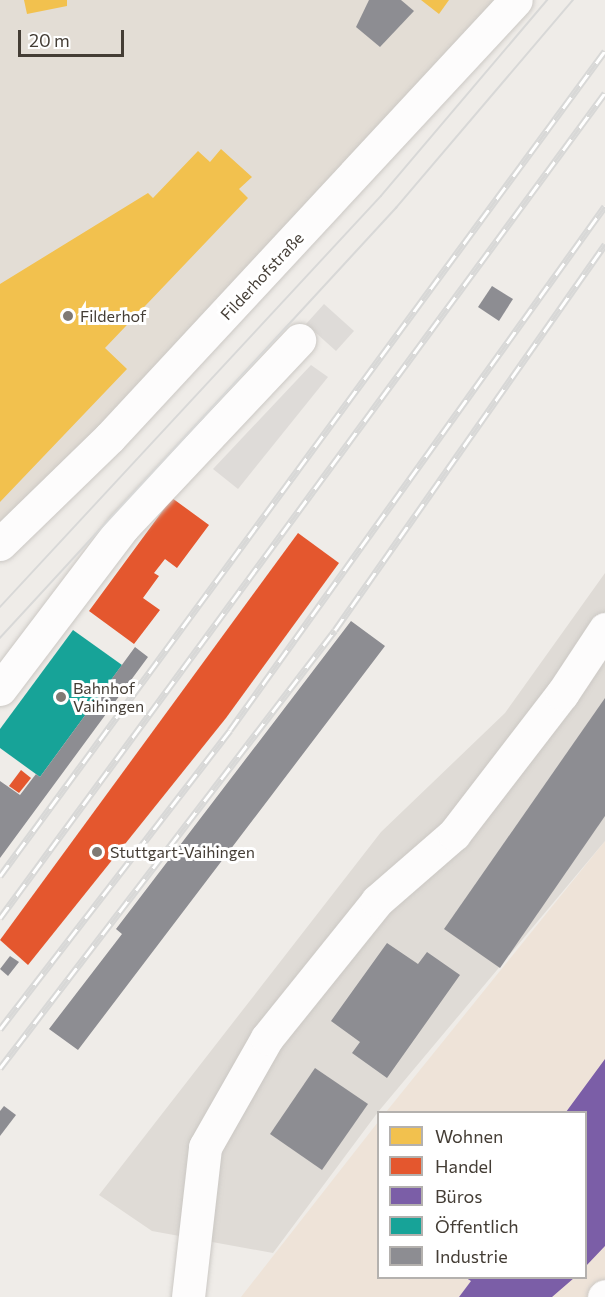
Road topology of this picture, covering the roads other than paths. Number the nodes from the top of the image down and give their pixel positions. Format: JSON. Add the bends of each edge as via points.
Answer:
{"nodes":[{"id":1,"x":516,"y":0,"type":"edge"},
{"id":2,"x":299,"y":340,"type":"dead end"},
{"id":3,"x":0,"y":544,"type":"edge"},
{"id":4,"x":605,"y":629,"type":"edge"},
{"id":5,"x":0,"y":689,"type":"edge"},
{"id":6,"x":188,"y":1297,"type":"edge"}],
"edges":[{"from":1,"to":3,"type":"street","name":"Filderhofstraße","via":[[117,429]]},
{"from":2,"to":5,"type":"street","via":[[123,527]]},
{"from":4,"to":6,"type":"street","via":[[562,694],[454,834],[377,902],[267,1038],[205,1148]]}]}
